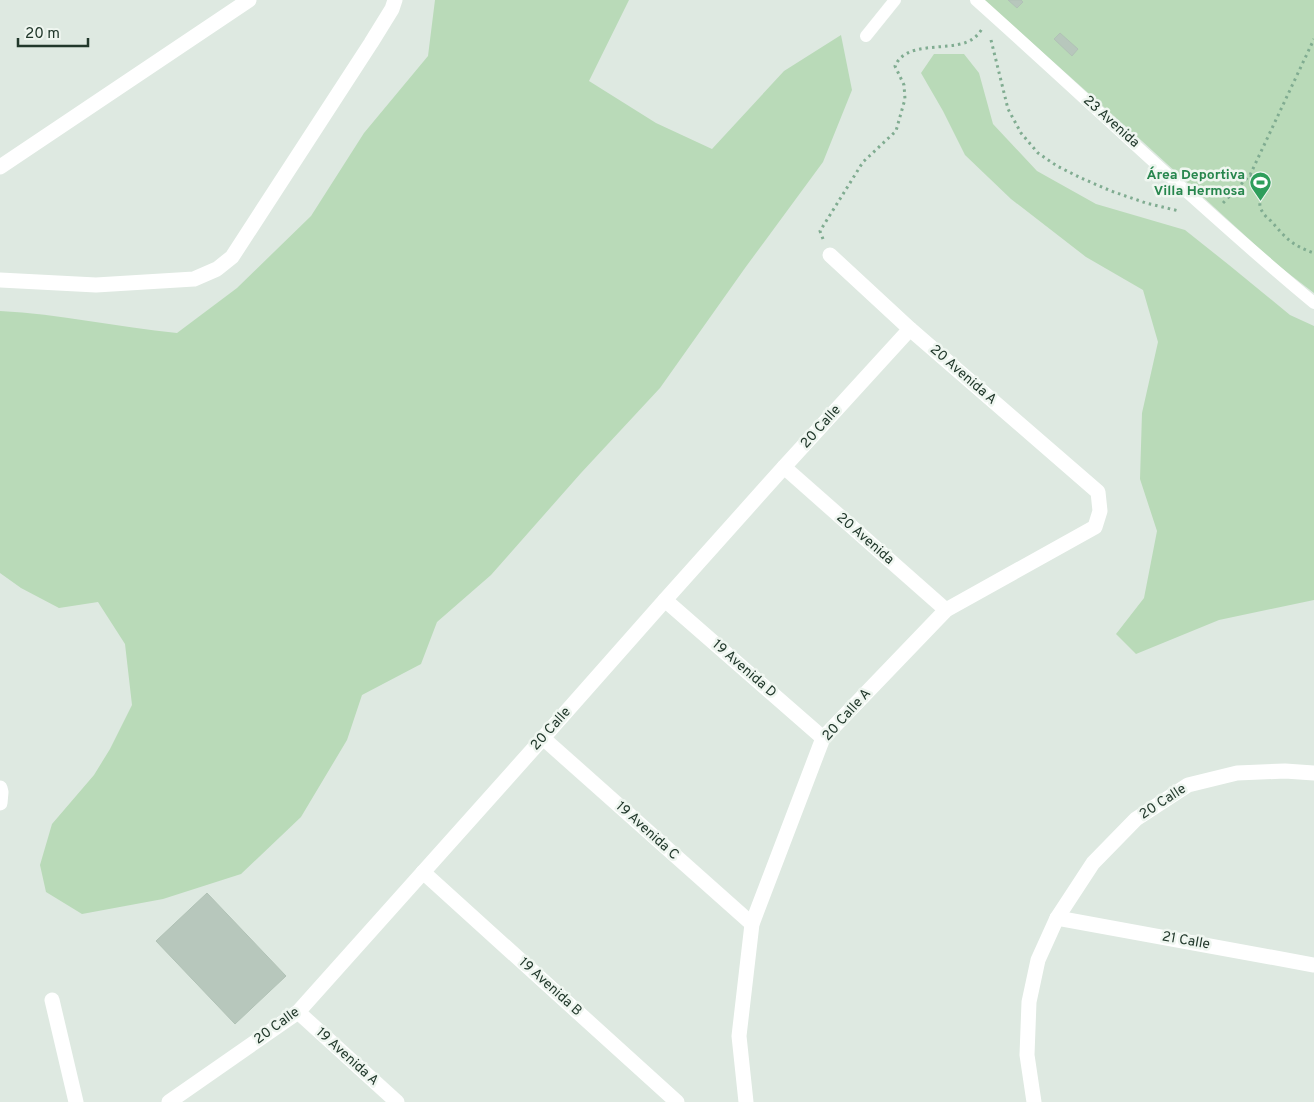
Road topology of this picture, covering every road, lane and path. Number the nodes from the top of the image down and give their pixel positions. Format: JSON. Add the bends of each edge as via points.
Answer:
{"nodes":[{"id":1,"x":249,"y":0,"type":"edge"},
{"id":2,"x":395,"y":0,"type":"edge"},
{"id":3,"x":895,"y":0,"type":"edge"},
{"id":4,"x":976,"y":0,"type":"edge"},
{"id":5,"x":983,"y":29,"type":"dead end"},
{"id":6,"x":866,"y":36,"type":"dead end"},
{"id":7,"x":990,"y":36,"type":"dead end"},
{"id":8,"x":1314,"y":38,"type":"edge"},
{"id":9,"x":0,"y":167,"type":"edge"},
{"id":10,"x":1250,"y":175,"type":"junction"},
{"id":11,"x":1185,"y":212,"type":"dead end"},
{"id":12,"x":1212,"y":215,"type":"junction"},
{"id":13,"x":1314,"y":253,"type":"edge"},
{"id":14,"x":830,"y":254,"type":"joint"},
{"id":15,"x":0,"y":280,"type":"edge"},
{"id":16,"x":1314,"y":303,"type":"edge"},
{"id":17,"x":910,"y":329,"type":"junction"},
{"id":18,"x":784,"y":467,"type":"junction"},
{"id":19,"x":1098,"y":492,"type":"joint"},
{"id":20,"x":665,"y":600,"type":"junction"},
{"id":21,"x":946,"y":610,"type":"junction"},
{"id":22,"x":543,"y":738,"type":"junction"},
{"id":23,"x":823,"y":738,"type":"junction"},
{"id":24,"x":1314,"y":773,"type":"edge"},
{"id":25,"x":0,"y":788,"type":"edge"},
{"id":26,"x":0,"y":803,"type":"edge"},
{"id":27,"x":423,"y":872,"type":"junction"},
{"id":28,"x":1057,"y":918,"type":"junction"},
{"id":29,"x":752,"y":924,"type":"junction"},
{"id":30,"x":1314,"y":965,"type":"edge"},
{"id":31,"x":52,"y":1000,"type":"dead end"},
{"id":32,"x":298,"y":1012,"type":"junction"},
{"id":33,"x":76,"y":1102,"type":"edge"},
{"id":34,"x":168,"y":1102,"type":"edge"},
{"id":35,"x":397,"y":1102,"type":"edge"},
{"id":36,"x":677,"y":1102,"type":"edge"},
{"id":37,"x":746,"y":1102,"type":"edge"},
{"id":38,"x":1034,"y":1102,"type":"edge"}],
"edges":[{"from":1,"to":9,"type":"street"},
{"from":2,"to":15,"type":"street","via":[[371,43],[232,257],[217,269],[194,279],[96,285]]},
{"from":3,"to":6,"type":"lane"},
{"from":4,"to":12,"type":"lane","name":"23 Avenida"},
{"from":5,"to":14,"type":"path","via":[[967,42],[915,50],[897,60],[895,66],[904,85],[906,100],[896,131],[863,162],[820,231]]},
{"from":7,"to":11,"type":"path","via":[[1008,109],[1021,133],[1038,153],[1065,170],[1111,191]]},
{"from":8,"to":10,"type":"path"},
{"from":10,"to":12,"type":"path"},
{"from":10,"to":13,"type":"path","via":[[1260,185],[1261,210],[1292,243]]},
{"from":12,"to":16,"type":"lane","name":"23 Avenida"},
{"from":14,"to":17,"type":"street","name":"20 Avenida A"},
{"from":17,"to":18,"type":"street","name":"20 Calle"},
{"from":17,"to":19,"type":"street","name":"20 Avenida A"},
{"from":18,"to":20,"type":"street","name":"20 Calle"},
{"from":18,"to":21,"type":"street","name":"20 Avenida"},
{"from":19,"to":21,"type":"street","name":"20 Calle A","via":[[1100,511],[1095,527]]},
{"from":20,"to":22,"type":"street","name":"20 Calle"},
{"from":20,"to":23,"type":"street","name":"19 Avenida D"},
{"from":21,"to":23,"type":"street","name":"20 Calle A"},
{"from":22,"to":27,"type":"street","name":"20 Calle"},
{"from":22,"to":29,"type":"street","name":"19 Avenida C"},
{"from":23,"to":29,"type":"street","name":"20 Calle A"},
{"from":24,"to":28,"type":"street","name":"20 Calle","via":[[1237,773],[1188,785],[1136,820],[1093,863]]},
{"from":25,"to":26,"type":"street"},
{"from":27,"to":32,"type":"street","name":"20 Calle"},
{"from":27,"to":36,"type":"street","name":"19 Avenida B"},
{"from":28,"to":30,"type":"street","name":"21 Calle"},
{"from":28,"to":38,"type":"street","via":[[1038,960],[1029,1002],[1027,1055]]},
{"from":29,"to":37,"type":"street","name":"20 Calle A","via":[[738,1036]]},
{"from":31,"to":33,"type":"street"},
{"from":32,"to":34,"type":"street","name":"20 Calle"},
{"from":32,"to":35,"type":"street","name":"19 Avenida A"}]}
